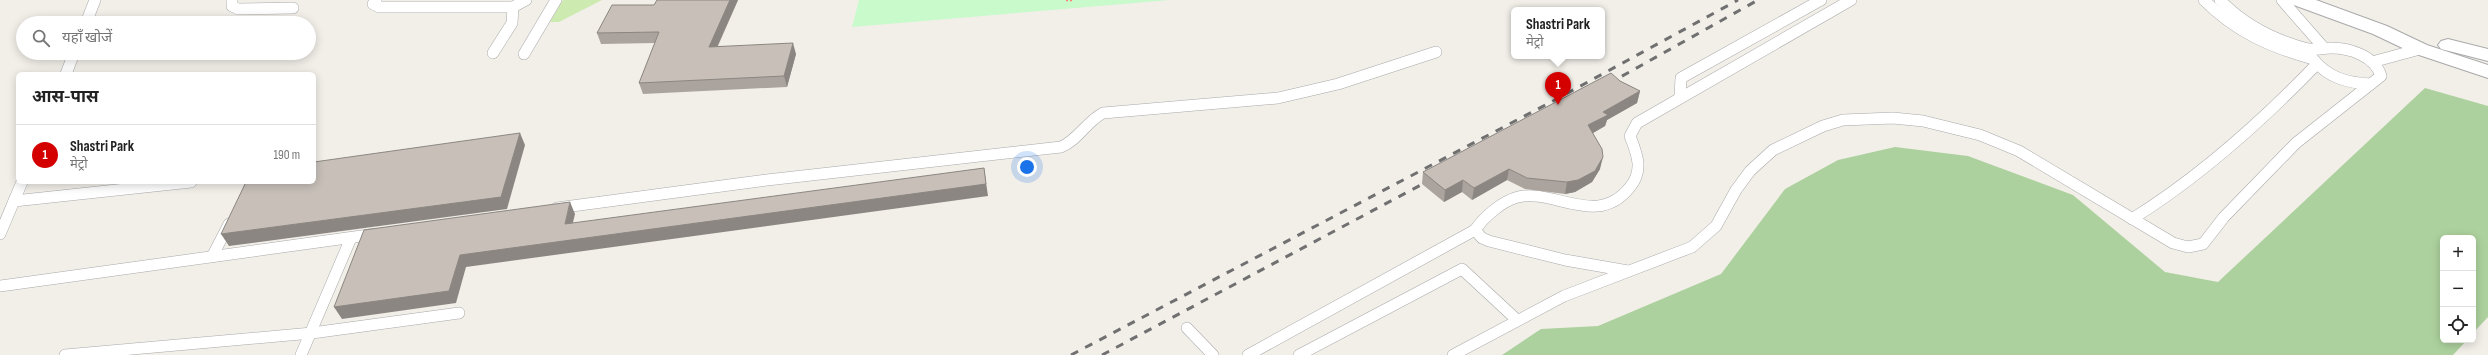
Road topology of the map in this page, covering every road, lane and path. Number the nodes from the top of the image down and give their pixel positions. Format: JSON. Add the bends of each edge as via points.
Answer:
{"nodes":[{"id":1,"x":95,"y":0,"type":"edge"},
{"id":2,"x":232,"y":0,"type":"edge"},
{"id":3,"x":376,"y":0,"type":"edge"},
{"id":4,"x":526,"y":0,"type":"edge"},
{"id":5,"x":556,"y":0,"type":"edge"},
{"id":6,"x":1066,"y":0,"type":"edge"},
{"id":7,"x":1073,"y":0,"type":"edge"},
{"id":8,"x":1821,"y":0,"type":"edge"},
{"id":9,"x":1851,"y":0,"type":"edge"},
{"id":10,"x":2204,"y":0,"type":"edge"},
{"id":11,"x":2220,"y":0,"type":"edge"},
{"id":12,"x":2282,"y":0,"type":"edge"},
{"id":13,"x":2298,"y":0,"type":"edge"},
{"id":14,"x":513,"y":7,"type":"junction"},
{"id":15,"x":293,"y":8,"type":"dead end"},
{"id":16,"x":89,"y":16,"type":"edge"},
{"id":17,"x":2380,"y":30,"type":"junction"},
{"id":18,"x":2420,"y":49,"type":"junction"},
{"id":19,"x":1436,"y":52,"type":"dead end"},
{"id":20,"x":493,"y":53,"type":"dead end"},
{"id":21,"x":524,"y":54,"type":"dead end"},
{"id":22,"x":2317,"y":55,"type":"junction"},
{"id":23,"x":2488,"y":55,"type":"edge"},
{"id":24,"x":71,"y":60,"type":"edge"},
{"id":25,"x":2372,"y":62,"type":"junction"},
{"id":26,"x":67,"y":72,"type":"edge"},
{"id":27,"x":2488,"y":72,"type":"edge"},
{"id":28,"x":2371,"y":84,"type":"junction"},
{"id":29,"x":1680,"y":96,"type":"junction"},
{"id":30,"x":21,"y":184,"type":"edge"},
{"id":31,"x":172,"y":184,"type":"edge"},
{"id":32,"x":14,"y":201,"type":"junction"},
{"id":33,"x":542,"y":210,"type":"edge"},
{"id":34,"x":234,"y":215,"type":"edge"},
{"id":35,"x":2132,"y":219,"type":"junction"},
{"id":36,"x":1475,"y":230,"type":"junction"},
{"id":37,"x":389,"y":232,"type":"edge"},
{"id":38,"x":0,"y":234,"type":"edge"},
{"id":39,"x":351,"y":238,"type":"junction"},
{"id":40,"x":213,"y":255,"type":"junction"},
{"id":41,"x":1629,"y":271,"type":"junction"},
{"id":42,"x":0,"y":286,"type":"edge"},
{"id":43,"x":460,"y":313,"type":"dead end"},
{"id":44,"x":1517,"y":320,"type":"junction"},
{"id":45,"x":1187,"y":328,"type":"dead end"},
{"id":46,"x":312,"y":333,"type":"junction"},
{"id":47,"x":65,"y":355,"type":"edge"},
{"id":48,"x":301,"y":355,"type":"edge"},
{"id":49,"x":1212,"y":355,"type":"edge"},
{"id":50,"x":1248,"y":355,"type":"edge"},
{"id":51,"x":1299,"y":355,"type":"edge"},
{"id":52,"x":1453,"y":355,"type":"edge"}],
"edges":[{"from":1,"to":16,"type":"lane"},
{"from":2,"to":15,"type":"lane","via":[[232,6],[238,9]]},
{"from":3,"to":14,"type":"lane","via":[[373,4],[379,7]]},
{"from":4,"to":14,"type":"lane"},
{"from":5,"to":21,"type":"lane"},
{"from":6,"to":7,"type":"path"},
{"from":8,"to":29,"type":"lane","via":[[1680,78]]},
{"from":9,"to":29,"type":"lane"},
{"from":10,"to":22,"type":"lane","via":[[2221,19],[2237,30],[2280,50]]},
{"from":11,"to":22,"type":"lane","via":[[2237,17],[2252,27]]},
{"from":12,"to":22,"type":"lane"},
{"from":13,"to":17,"type":"street"},
{"from":14,"to":20,"type":"lane","via":[[512,23]]},
{"from":17,"to":18,"type":"street"},
{"from":17,"to":23,"type":"street"},
{"from":18,"to":25,"type":"lane"},
{"from":18,"to":27,"type":"street"},
{"from":19,"to":33,"type":"lane","via":[[1329,88],[1303,94],[1103,113],[1089,122],[1070,144],[1061,147],[766,180]]},
{"from":22,"to":25,"type":"lane","via":[[2344,49]]},
{"from":22,"to":28,"type":"lane","via":[[2332,76]]},
{"from":22,"to":35,"type":"lane","via":[[2280,103],[2204,170],[2187,180],[2160,203]]},
{"from":24,"to":26,"type":"lane"},
{"from":25,"to":28,"type":"lane","via":[[2381,76]]},
{"from":28,"to":35,"type":"lane","via":[[2296,143],[2224,217],[2203,244],[2188,247],[2172,243]]},
{"from":29,"to":36,"type":"lane","via":[[1637,123],[1632,130],[1630,136],[1639,161],[1638,178],[1625,194],[1606,202],[1580,206],[1519,196],[1507,202]]},
{"from":30,"to":32,"type":"lane"},
{"from":31,"to":32,"type":"lane"},
{"from":32,"to":38,"type":"lane"},
{"from":34,"to":40,"type":"lane"},
{"from":35,"to":41,"type":"lane","via":[[2019,151],[1980,135],[1923,121],[1893,118],[1843,120],[1773,150],[1750,171],[1716,226],[1692,246]]},
{"from":36,"to":41,"type":"lane","via":[[1489,242],[1565,260]]},
{"from":36,"to":50,"type":"lane"},
{"from":37,"to":39,"type":"lane"},
{"from":39,"to":40,"type":"lane"},
{"from":39,"to":46,"type":"lane"},
{"from":40,"to":42,"type":"lane"},
{"from":41,"to":44,"type":"lane","via":[[1564,296]]},
{"from":43,"to":46,"type":"lane"},
{"from":44,"to":51,"type":"lane","via":[[1462,269]]},
{"from":44,"to":52,"type":"lane"},
{"from":45,"to":49,"type":"lane"},
{"from":46,"to":47,"type":"lane"},
{"from":46,"to":48,"type":"lane"}]}
